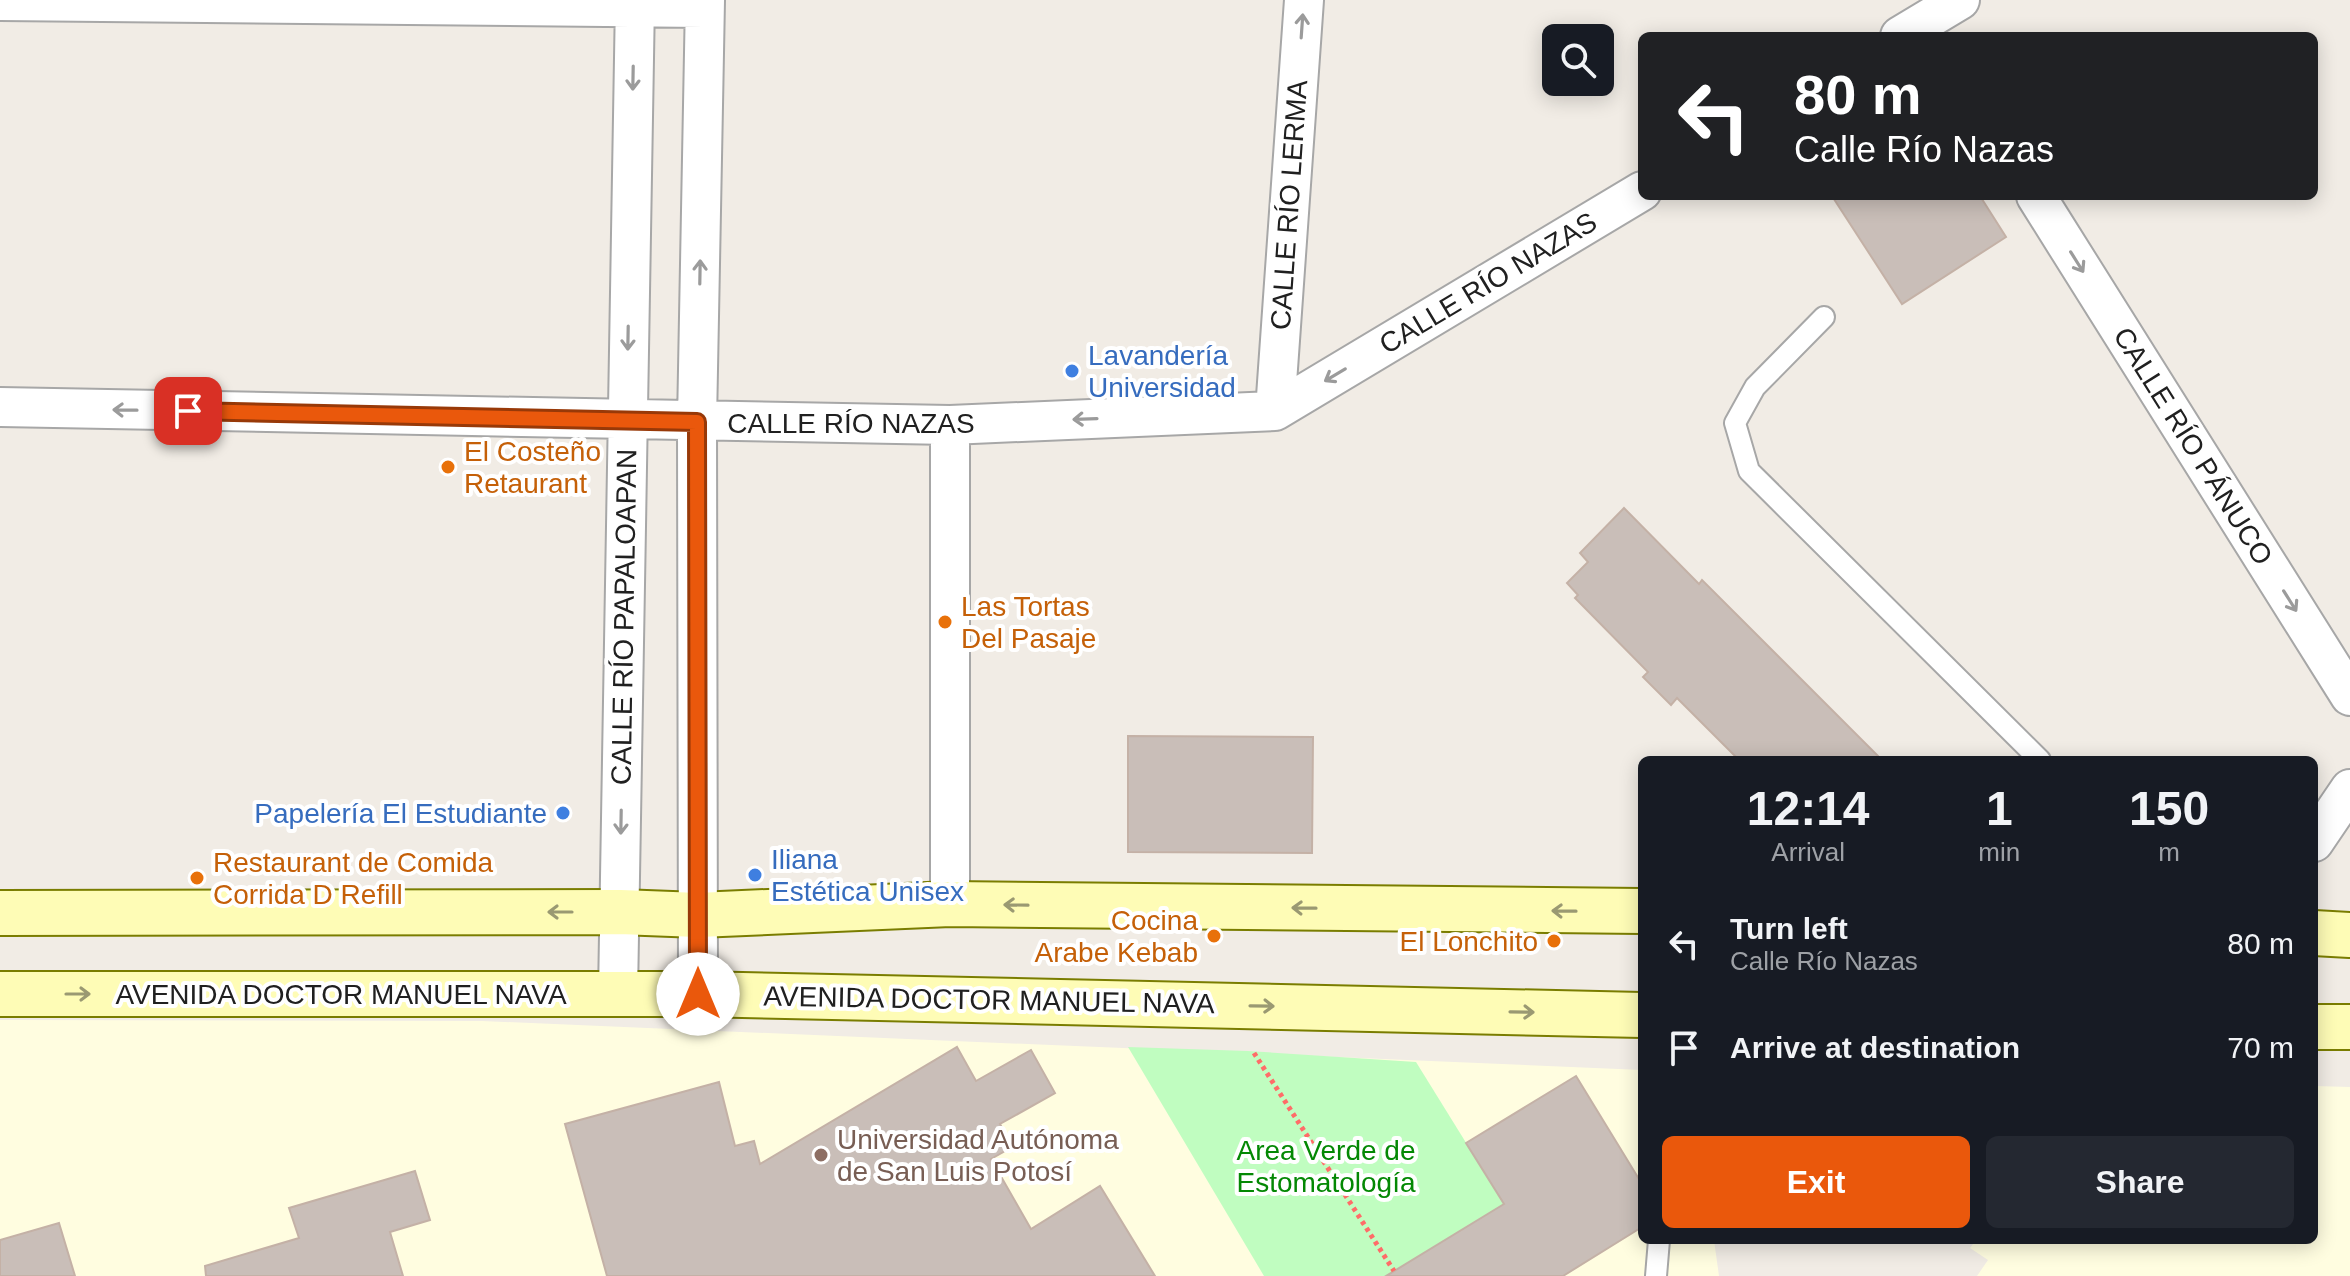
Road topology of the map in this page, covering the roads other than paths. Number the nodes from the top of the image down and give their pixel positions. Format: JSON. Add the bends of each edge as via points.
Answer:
{"nodes":[{"id":1,"x":1304,"y":0,"type":"edge"},
{"id":2,"x":1960,"y":0,"type":"edge"},
{"id":3,"x":0,"y":1,"type":"edge"},
{"id":4,"x":634,"y":4,"type":"edge"},
{"id":5,"x":704,"y":4,"type":"edge"},
{"id":6,"x":1919,"y":23,"type":"edge"},
{"id":7,"x":1638,"y":193,"type":"edge"},
{"id":8,"x":2039,"y":200,"type":"edge"},
{"id":9,"x":1824,"y":317,"type":"dead end"},
{"id":10,"x":0,"y":407,"type":"edge"},
{"id":11,"x":1275,"y":411,"type":"junction"},
{"id":12,"x":627,"y":419,"type":"junction"},
{"id":13,"x":697,"y":422,"type":"junction"},
{"id":14,"x":950,"y":425,"type":"junction"},
{"id":15,"x":2350,"y":696,"type":"edge"},
{"id":16,"x":2036,"y":756,"type":"edge"},
{"id":17,"x":2350,"y":789,"type":"edge"},
{"id":18,"x":2318,"y":836,"type":"edge"},
{"id":19,"x":950,"y":904,"type":"junction"},
{"id":20,"x":1638,"y":911,"type":"edge"},
{"id":21,"x":620,"y":912,"type":"junction"},
{"id":22,"x":0,"y":913,"type":"edge"},
{"id":23,"x":698,"y":915,"type":"junction"},
{"id":24,"x":2318,"y":933,"type":"edge"},
{"id":25,"x":2350,"y":935,"type":"edge"},
{"id":26,"x":0,"y":994,"type":"edge"},
{"id":27,"x":618,"y":994,"type":"junction"},
{"id":28,"x":698,"y":994,"type":"junction"},
{"id":29,"x":1638,"y":1015,"type":"edge"},
{"id":30,"x":2318,"y":1027,"type":"edge"},
{"id":31,"x":2350,"y":1027,"type":"edge"},
{"id":32,"x":1659,"y":1244,"type":"edge"},
{"id":33,"x":1656,"y":1276,"type":"edge"}],
"edges":[{"from":11,"to":1,"type":"street","name":"CALLE RÍO LERMA","one_way":true},
{"from":2,"to":6,"type":"street"},
{"from":3,"to":4,"type":"street"},
{"from":4,"to":5,"type":"street"},
{"from":4,"to":12,"type":"street","name":"CALLE RÍO PAPALOAPAN","one_way":true},
{"from":13,"to":5,"type":"street","one_way":true},
{"from":7,"to":11,"type":"street","name":"CALLE RÍO NAZAS","one_way":true},
{"from":8,"to":15,"type":"street","name":"CALLE RÍO PÁNUCO","one_way":true},
{"from":9,"to":16,"type":"lane","via":[[1755,387],[1735,423],[1749,471]]},
{"from":12,"to":10,"type":"street","name":"CALLE RÍO NAZAS","one_way":true},
{"from":11,"to":14,"type":"street","name":"CALLE RÍO NAZAS","one_way":true},
{"from":12,"to":13,"type":"street","name":"CALLE RÍO NAZAS"},
{"from":12,"to":21,"type":"street","name":"CALLE RÍO PAPALOAPAN","one_way":true},
{"from":13,"to":14,"type":"street","name":"CALLE RÍO NAZAS"},
{"from":13,"to":23,"type":"street"},
{"from":14,"to":19,"type":"street"},
{"from":17,"to":18,"type":"street"},
{"from":20,"to":19,"type":"main road","one_way":true},
{"from":19,"to":23,"type":"main road"},
{"from":21,"to":22,"type":"main road","one_way":true},
{"from":21,"to":23,"type":"main road"},
{"from":21,"to":27,"type":"street","name":"CALLE RÍO PAPALOAPAN"},
{"from":23,"to":28,"type":"street"},
{"from":24,"to":25,"type":"main road"},
{"from":26,"to":27,"type":"main road","name":"AVENIDA DOCTOR MANUEL NAVA","one_way":true},
{"from":27,"to":28,"type":"main road","name":"AVENIDA DOCTOR MANUEL NAVA"},
{"from":28,"to":29,"type":"main road","name":"AVENIDA DOCTOR MANUEL NAVA","one_way":true},
{"from":30,"to":31,"type":"main road"},
{"from":32,"to":33,"type":"lane"}]}
